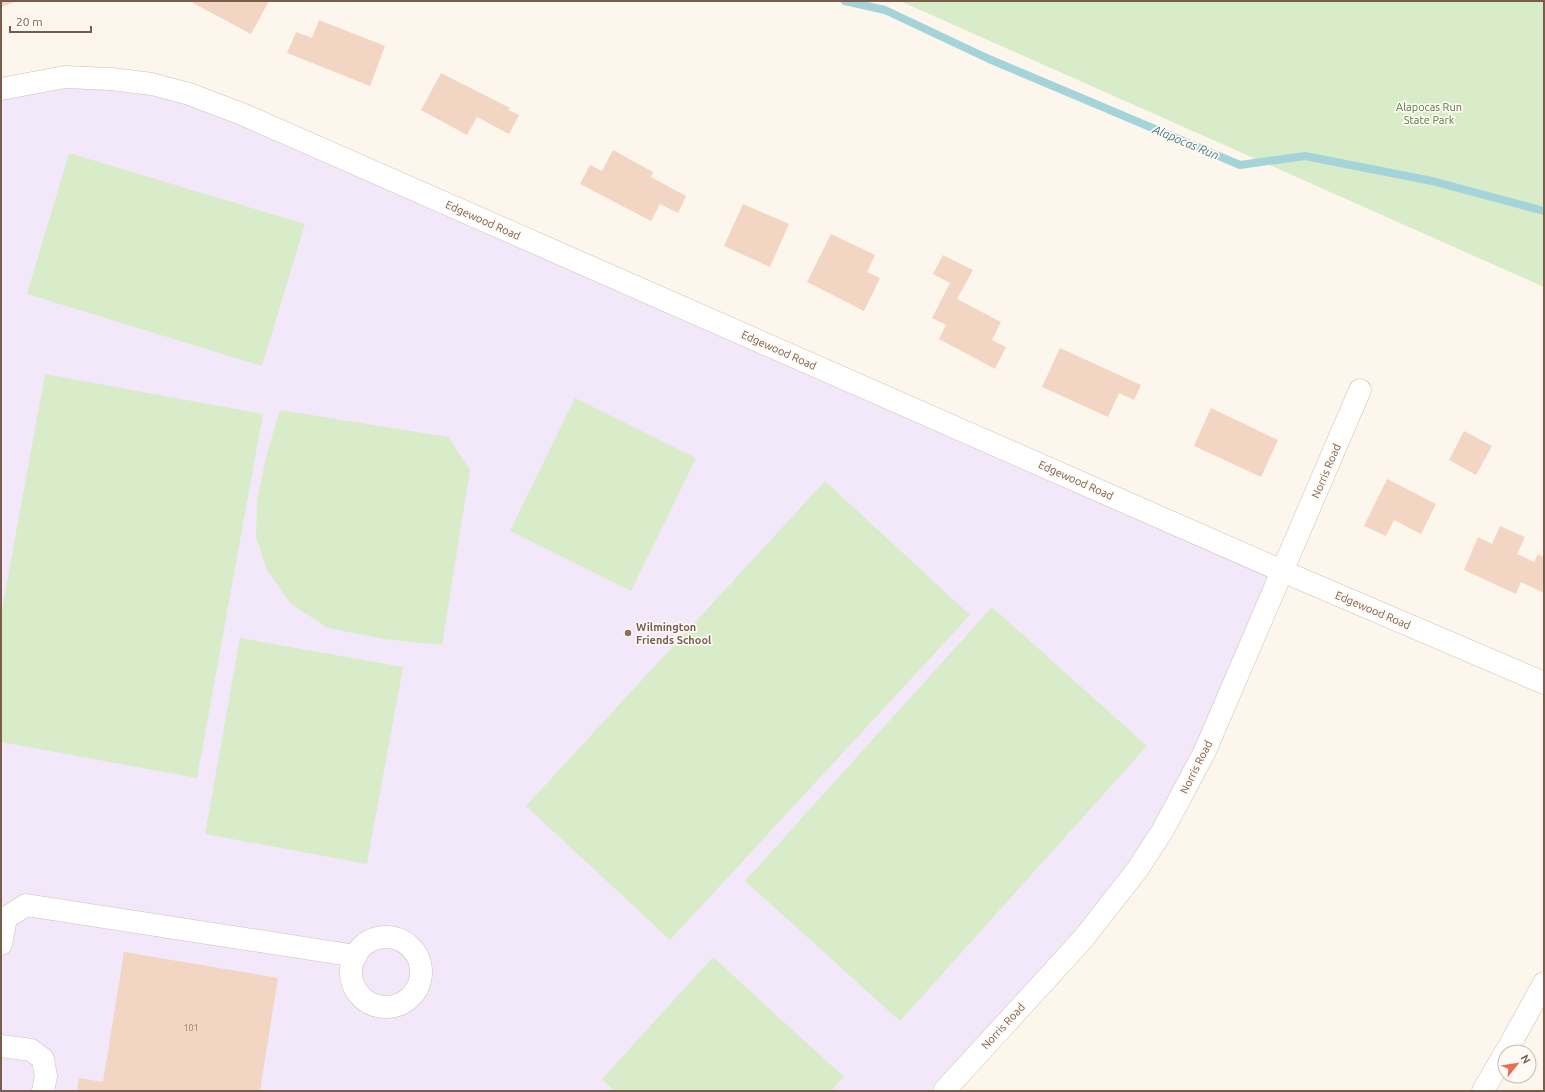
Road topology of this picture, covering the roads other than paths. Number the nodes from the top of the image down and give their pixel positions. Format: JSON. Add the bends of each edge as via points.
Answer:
{"nodes":[{"id":1,"x":1,"y":89,"type":"edge"},
{"id":2,"x":1360,"y":390,"type":"dead end"},
{"id":3,"x":1282,"y":571,"type":"junction"},
{"id":4,"x":1544,"y":683,"type":"edge"},
{"id":5,"x":1,"y":944,"type":"edge"},
{"id":6,"x":356,"y":956,"type":"dead end"},
{"id":7,"x":1544,"y":983,"type":"edge"},
{"id":8,"x":1510,"y":1044,"type":"edge"},
{"id":9,"x":1,"y":1046,"type":"edge"},
{"id":10,"x":1497,"y":1067,"type":"edge"},
{"id":11,"x":43,"y":1091,"type":"edge"},
{"id":12,"x":944,"y":1091,"type":"edge"},
{"id":13,"x":1483,"y":1091,"type":"edge"}],
"edges":[{"from":1,"to":3,"type":"street","name":"Edgewood Road","via":[[65,77],[152,84],[189,94],[242,114]]},
{"from":2,"to":3,"type":"street","name":"Norris Road"},
{"from":3,"to":4,"type":"street","name":"Edgewood Road"},
{"from":3,"to":12,"type":"street","name":"Norris Road","via":[[1205,751],[1137,870],[1083,939]]},
{"from":5,"to":6,"type":"street","via":[[6,918],[26,905]]},
{"from":7,"to":8,"type":"street"},
{"from":9,"to":11,"type":"street","via":[[30,1050],[42,1059],[46,1076]]},
{"from":10,"to":13,"type":"street"}]}
